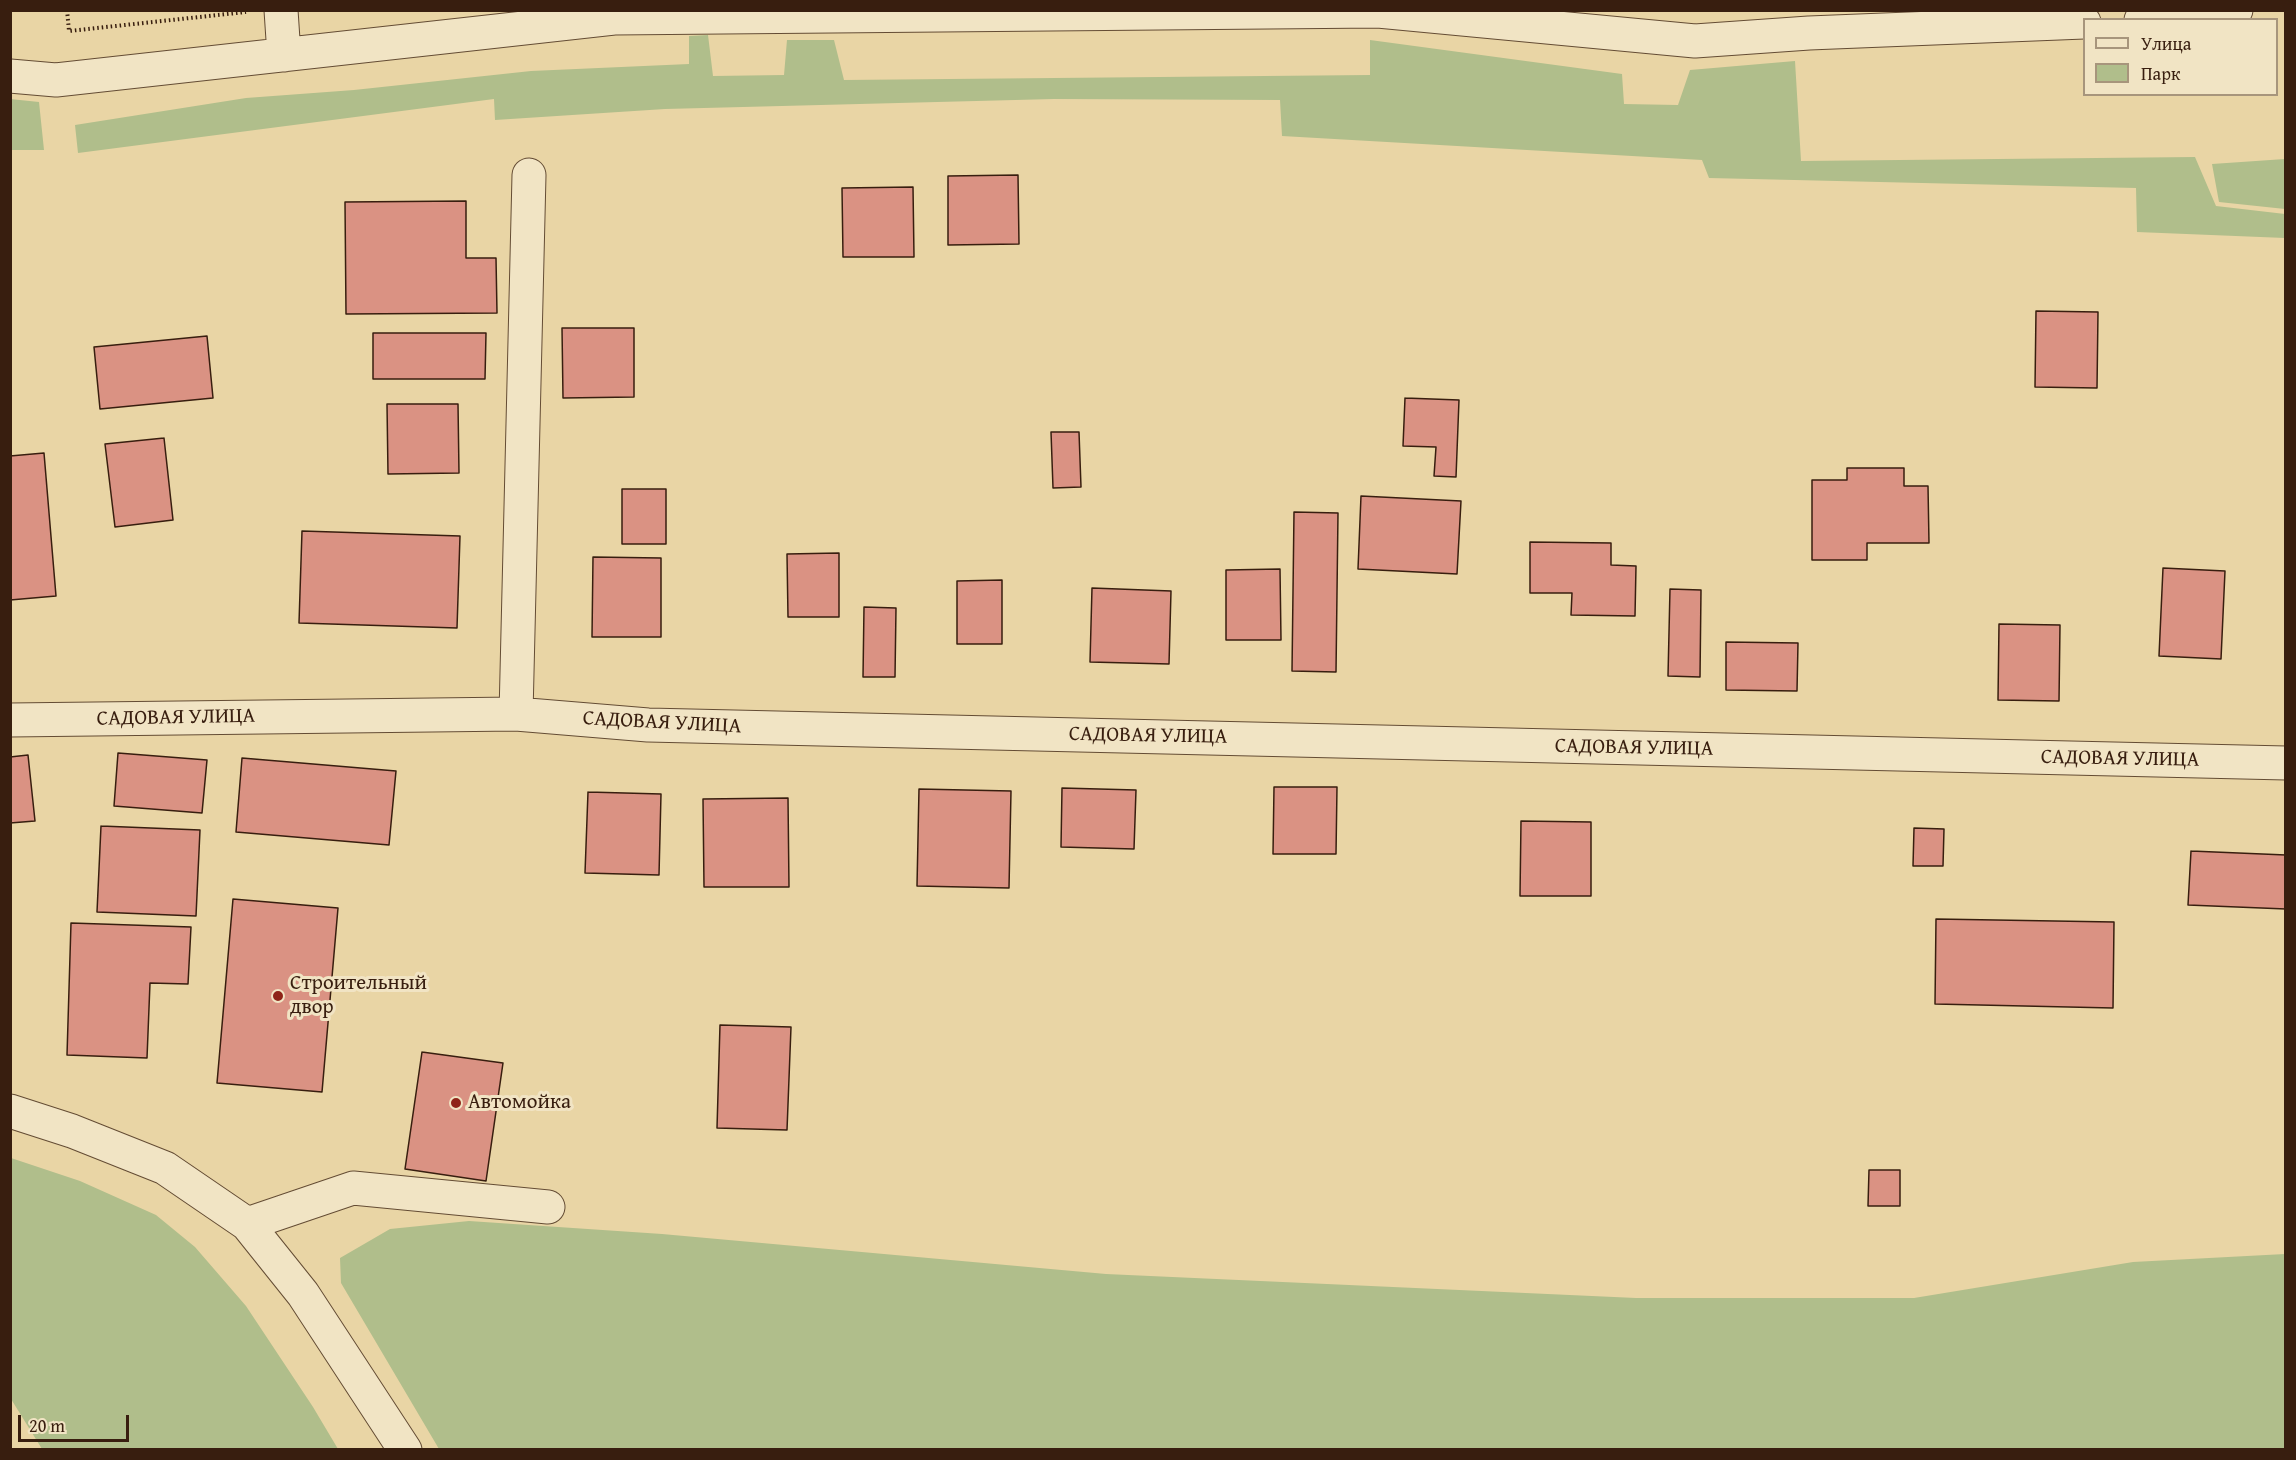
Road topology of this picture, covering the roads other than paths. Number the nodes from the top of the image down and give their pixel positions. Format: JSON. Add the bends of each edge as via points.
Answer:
{"nodes":[{"id":1,"x":2236,"y":10,"type":"edge"},
{"id":2,"x":266,"y":11,"type":"edge"},
{"id":3,"x":2160,"y":18,"type":"edge"},
{"id":4,"x":2083,"y":22,"type":"edge"},
{"id":5,"x":284,"y":55,"type":"junction"},
{"id":6,"x":10,"y":76,"type":"edge"},
{"id":7,"x":530,"y":175,"type":"dead end"},
{"id":8,"x":516,"y":714,"type":"junction"},
{"id":9,"x":10,"y":720,"type":"edge"},
{"id":10,"x":2286,"y":763,"type":"edge"},
{"id":11,"x":10,"y":1112,"type":"edge"},
{"id":12,"x":548,"y":1207,"type":"dead end"},
{"id":13,"x":246,"y":1224,"type":"junction"},
{"id":14,"x":405,"y":1449,"type":"edge"}],
"edges":[{"from":1,"to":3,"type":"street"},
{"from":2,"to":5,"type":"street"},
{"from":4,"to":5,"type":"street","via":[[1695,41],[1378,11],[614,18]]},
{"from":5,"to":6,"type":"street","via":[[56,80]]},
{"from":7,"to":8,"type":"street"},
{"from":8,"to":9,"type":"street","name":"САДОВАЯ УЛИЦА"},
{"from":8,"to":10,"type":"street","name":"САДОВАЯ УЛИЦА","via":[[648,724]]},
{"from":11,"to":13,"type":"street","via":[[72,1131],[165,1168]]},
{"from":12,"to":13,"type":"street","via":[[353,1188]]},
{"from":13,"to":14,"type":"street","via":[[303,1294]]}]}
